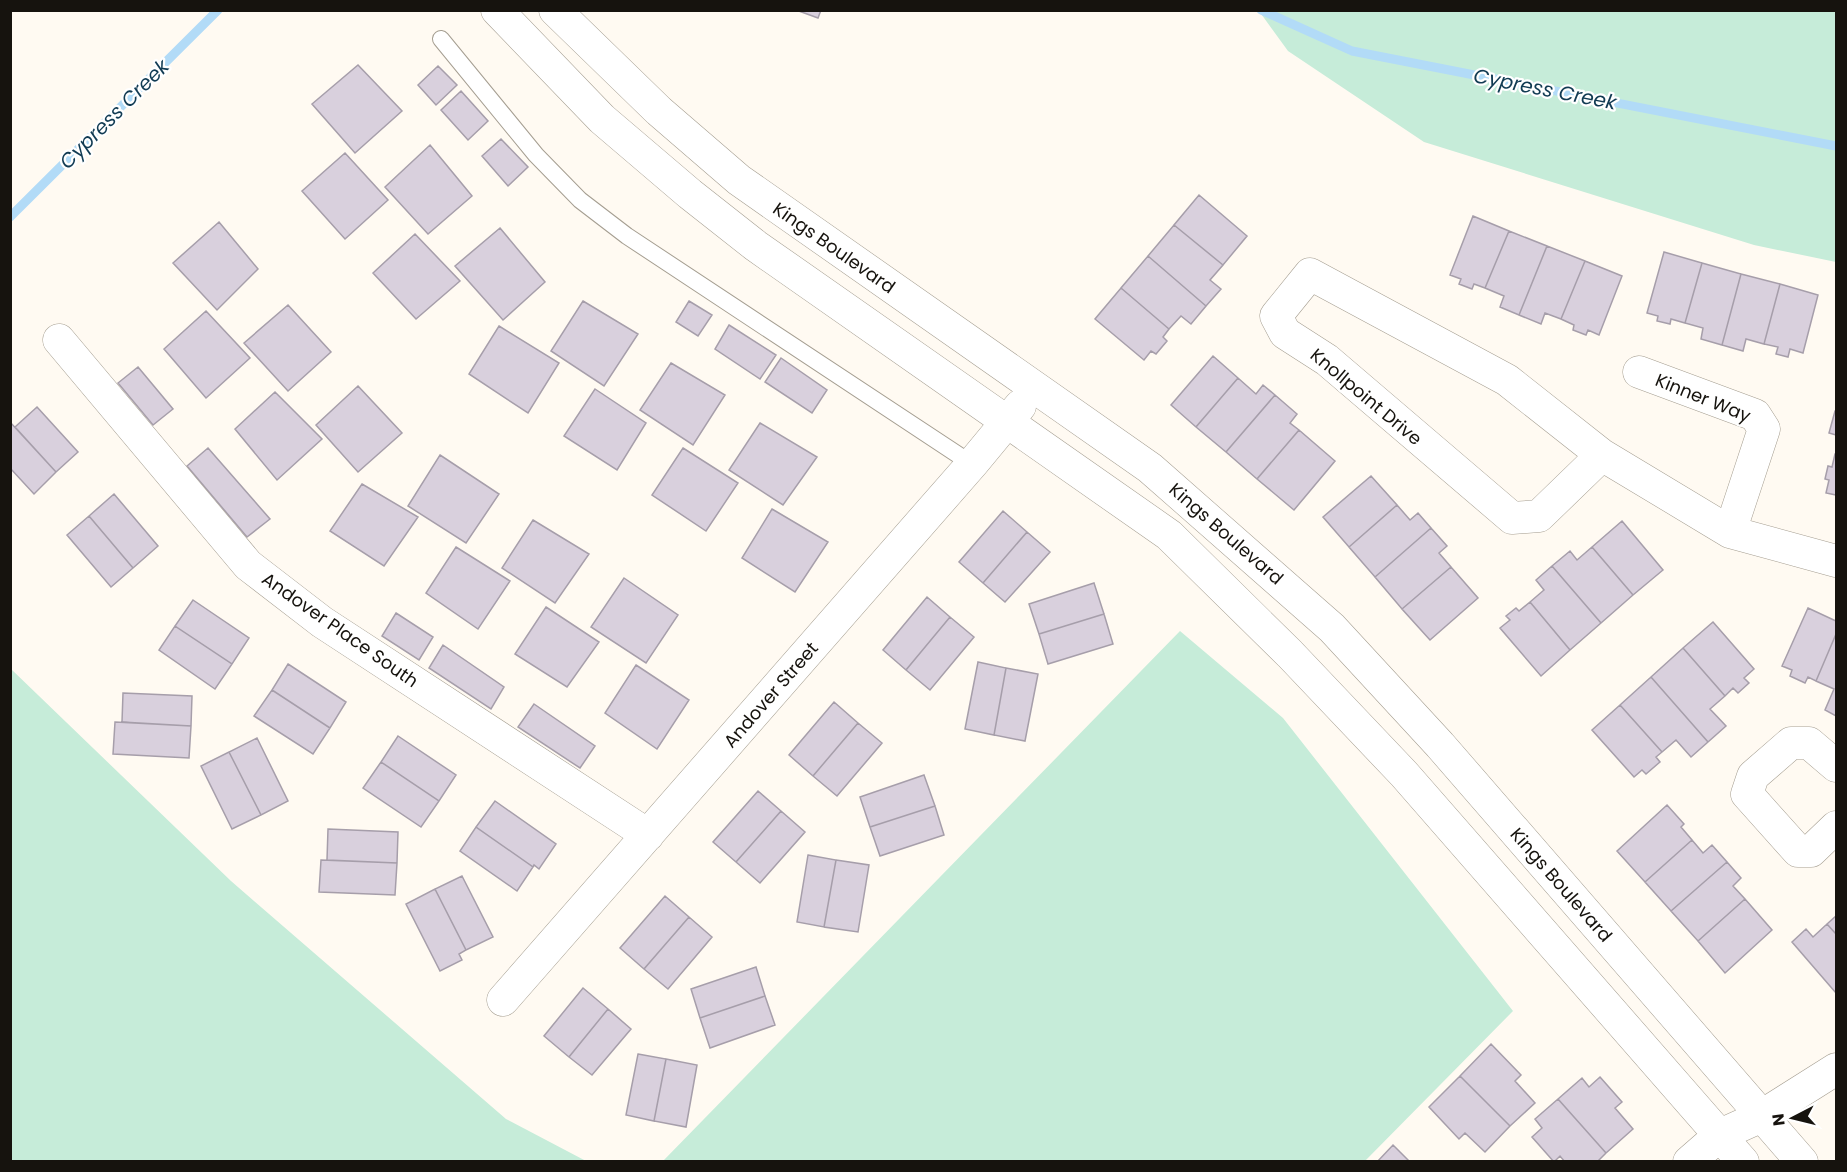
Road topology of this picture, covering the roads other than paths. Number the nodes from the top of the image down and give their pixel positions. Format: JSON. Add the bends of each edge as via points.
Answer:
{"nodes":[{"id":1,"x":497,"y":10,"type":"edge"},
{"id":2,"x":555,"y":10,"type":"edge"},
{"id":3,"x":441,"y":39,"type":"dead end"},
{"id":4,"x":59,"y":340,"type":"dead end"},
{"id":5,"x":1639,"y":372,"type":"dead end"},
{"id":6,"x":1034,"y":386,"type":"junction"},
{"id":7,"x":1008,"y":422,"type":"junction"},
{"id":8,"x":1602,"y":454,"type":"junction"},
{"id":9,"x":972,"y":464,"type":"junction"},
{"id":10,"x":1731,"y":532,"type":"junction"},
{"id":11,"x":1836,"y":561,"type":"edge"},
{"id":12,"x":1836,"y":766,"type":"edge"},
{"id":13,"x":1836,"y":827,"type":"edge"},
{"id":14,"x":648,"y":835,"type":"junction"},
{"id":15,"x":503,"y":1000,"type":"dead end"},
{"id":16,"x":1836,"y":1069,"type":"edge"},
{"id":17,"x":1760,"y":1117,"type":"junction"},
{"id":18,"x":1720,"y":1135,"type":"junction"},
{"id":19,"x":1689,"y":1161,"type":"edge"},
{"id":20,"x":1743,"y":1161,"type":"edge"},
{"id":21,"x":1802,"y":1161,"type":"edge"}],
"edges":[{"from":1,"to":7,"type":"street","via":[[602,119],[690,194],[756,246]]},
{"from":2,"to":6,"type":"street","name":"Kings Boulevard","via":[[658,111],[739,180]]},
{"from":3,"to":9,"type":"lane","via":[[536,155],[580,200],[627,236]]},
{"from":4,"to":14,"type":"street","name":"Andover Place South","via":[[248,566],[322,622]]},
{"from":5,"to":10,"type":"street","name":"Kinner Way","via":[[1755,415],[1764,429]]},
{"from":6,"to":7,"type":"street","name":"Andover Street"},
{"from":6,"to":17,"type":"street","name":"Kings Boulevard","via":[[1150,468],[1332,628],[1440,745]]},
{"from":7,"to":9,"type":"street","name":"Andover Street"},
{"from":7,"to":18,"type":"street","via":[[1169,535],[1290,654],[1404,774]]},
{"from":8,"to":8,"type":"street","name":"Knollpoint Drive","via":[[1539,516],[1512,518],[1327,360],[1285,333],[1276,316],[1310,274],[1507,380]]},
{"from":8,"to":10,"type":"street","name":"Knollpoint Drive"},
{"from":9,"to":14,"type":"street","name":"Andover Street"},
{"from":10,"to":11,"type":"street","name":"Knollpoint Drive"},
{"from":12,"to":13,"type":"street","via":[[1809,743],[1791,743],[1753,776],[1747,794],[1798,851],[1810,851]]},
{"from":14,"to":15,"type":"street","name":"Andover Street"},
{"from":16,"to":17,"type":"street"},
{"from":17,"to":18,"type":"street"},
{"from":17,"to":21,"type":"street","name":"Kings Boulevard"},
{"from":18,"to":19,"type":"street"},
{"from":18,"to":20,"type":"street"}]}
